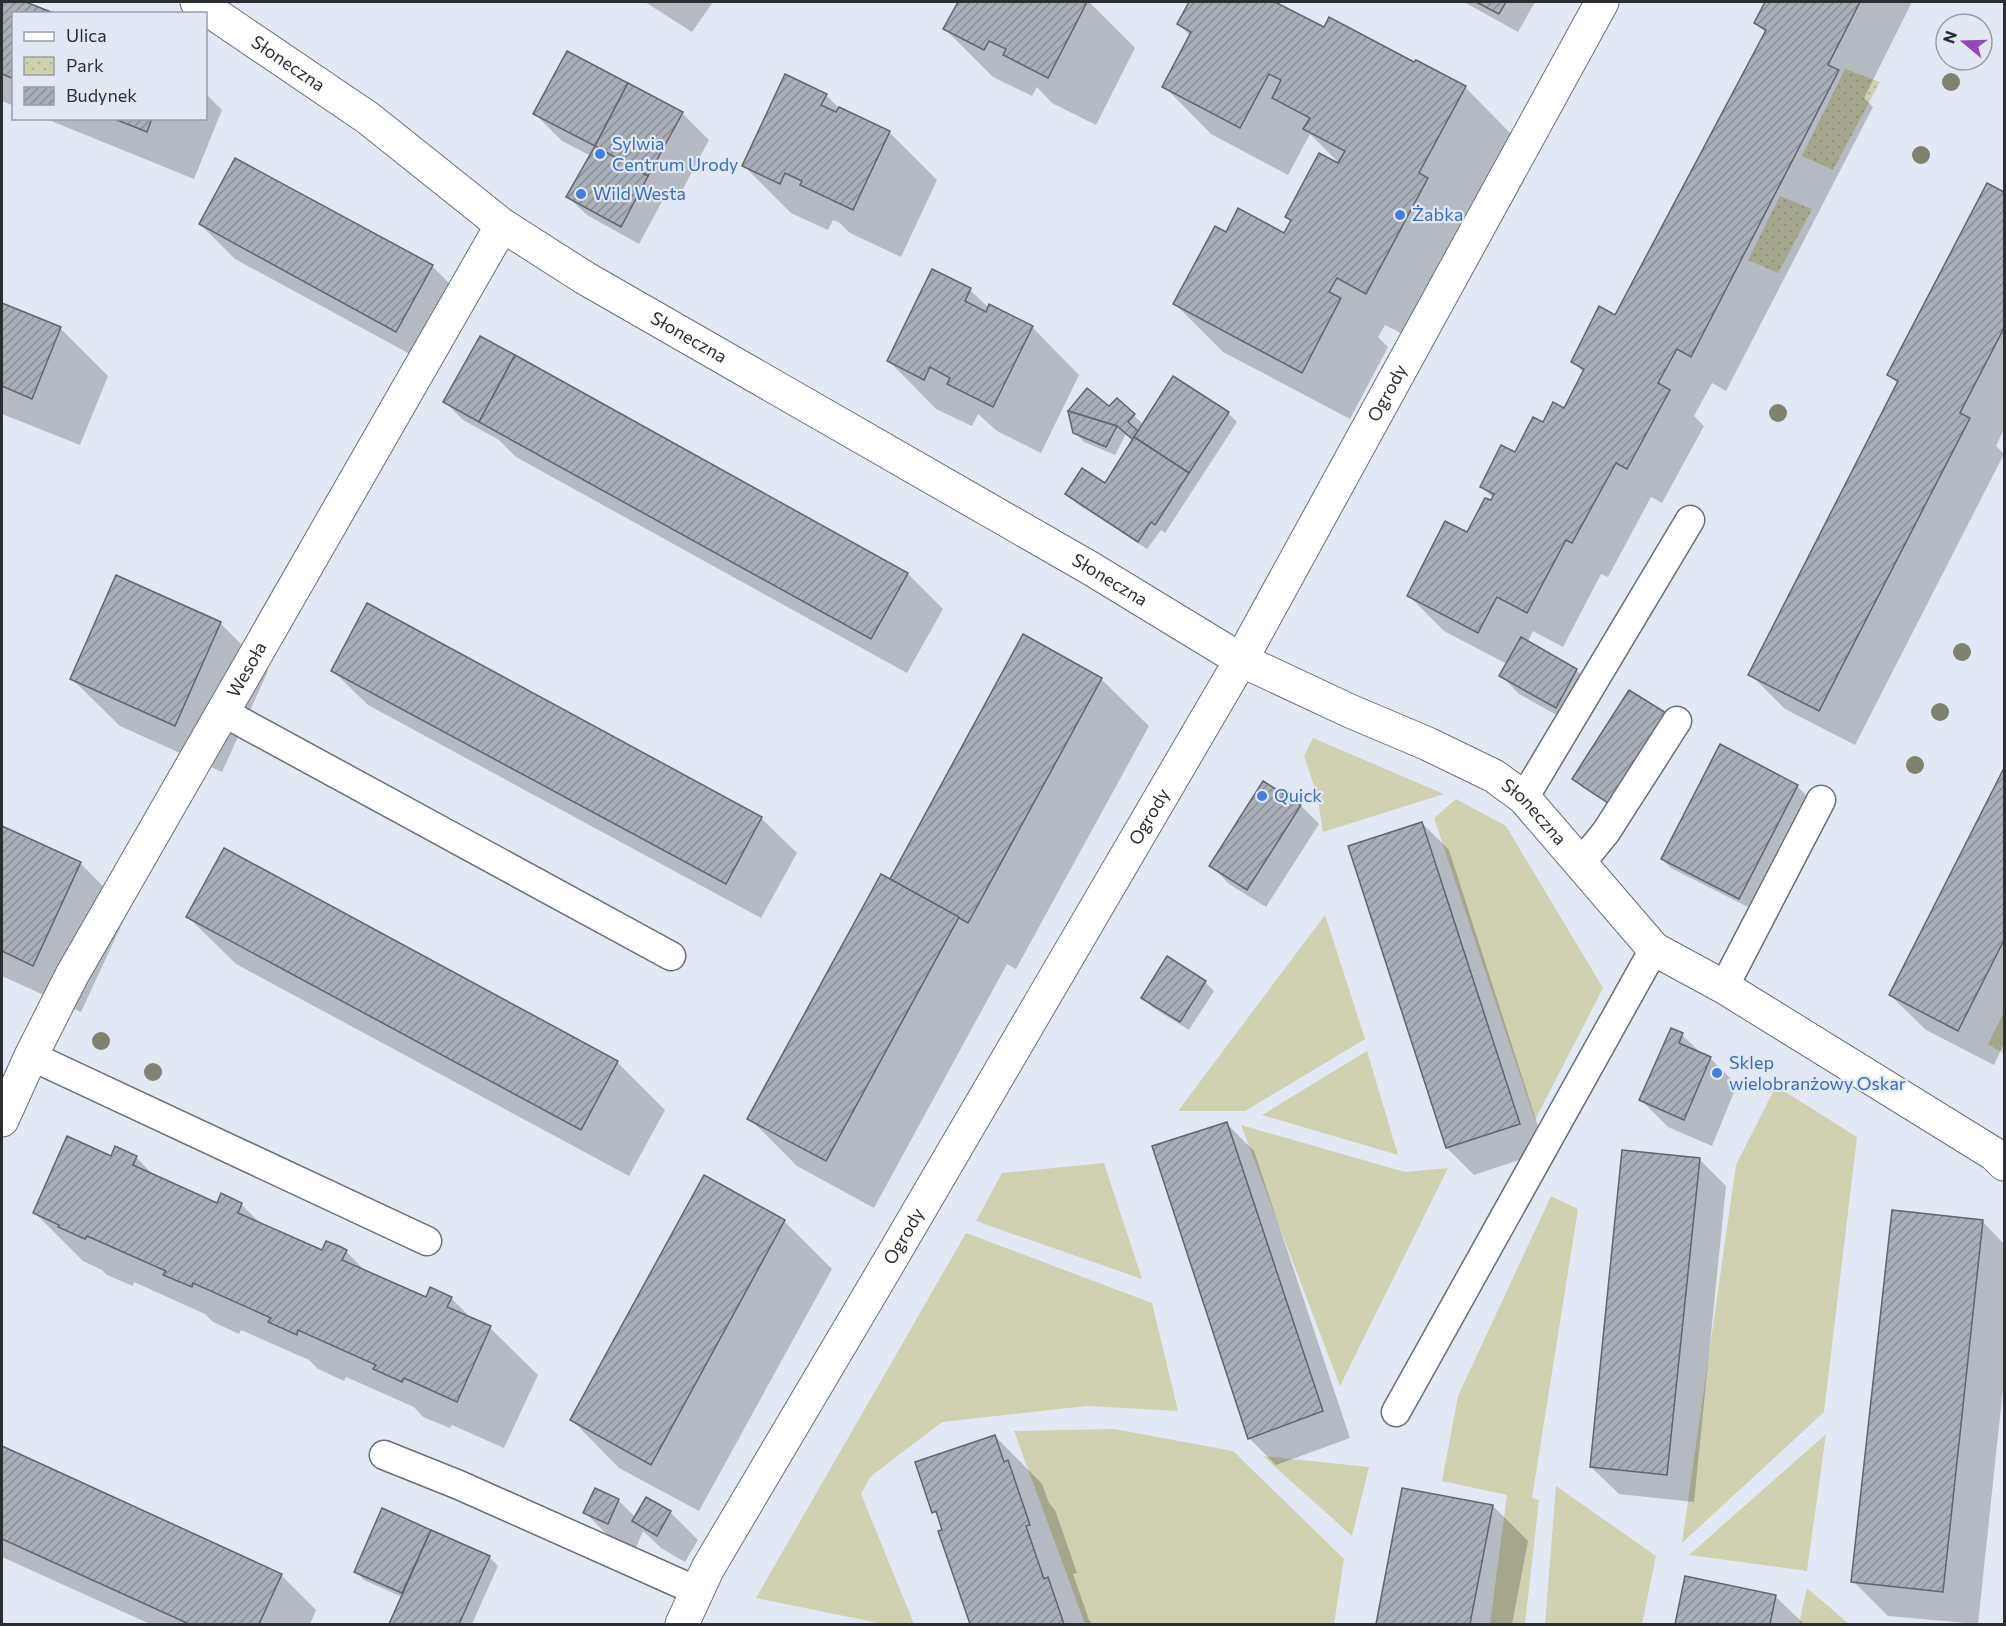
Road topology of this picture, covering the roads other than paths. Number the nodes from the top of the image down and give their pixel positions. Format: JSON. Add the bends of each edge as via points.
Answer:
{"nodes":[{"id":1,"x":197,"y":2,"type":"edge"},
{"id":2,"x":1602,"y":2,"type":"edge"},
{"id":3,"x":502,"y":225,"type":"junction"},
{"id":4,"x":1690,"y":520,"type":"dead end"},
{"id":5,"x":1241,"y":660,"type":"junction"},
{"id":6,"x":222,"y":713,"type":"junction"},
{"id":7,"x":1677,"y":721,"type":"dead end"},
{"id":8,"x":1524,"y":798,"type":"junction"},
{"id":9,"x":1821,"y":800,"type":"dead end"},
{"id":10,"x":1580,"y":864,"type":"junction"},
{"id":11,"x":1654,"y":949,"type":"junction"},
{"id":12,"x":671,"y":956,"type":"dead end"},
{"id":13,"x":1724,"y":987,"type":"junction"},
{"id":14,"x":31,"y":1056,"type":"junction"},
{"id":15,"x":2,"y":1120,"type":"edge"},
{"id":16,"x":2004,"y":1164,"type":"edge"},
{"id":17,"x":427,"y":1241,"type":"dead end"},
{"id":18,"x":1396,"y":1412,"type":"dead end"},
{"id":19,"x":384,"y":1455,"type":"dead end"},
{"id":20,"x":697,"y":1591,"type":"junction"},
{"id":21,"x":682,"y":1624,"type":"edge"}],
"edges":[{"from":1,"to":3,"type":"street","name":"Słoneczna","via":[[368,117]]},
{"from":2,"to":5,"type":"street","name":"Ogrody"},
{"from":3,"to":5,"type":"street","name":"Słoneczna","via":[[585,278],[1090,568]]},
{"from":3,"to":6,"type":"street","name":"Wesoła"},
{"from":4,"to":8,"type":"lane"},
{"from":5,"to":8,"type":"street","name":"Słoneczna","via":[[1485,771]]},
{"from":5,"to":20,"type":"street","name":"Ogrody"},
{"from":6,"to":12,"type":"lane"},
{"from":6,"to":14,"type":"street","name":"Wesoła","via":[[72,975]]},
{"from":7,"to":10,"type":"lane","via":[[1606,832]]},
{"from":8,"to":10,"type":"street","name":"Słoneczna"},
{"from":9,"to":13,"type":"lane"},
{"from":10,"to":11,"type":"street","name":"Słoneczna"},
{"from":11,"to":13,"type":"street","name":"Słoneczna"},
{"from":11,"to":18,"type":"lane"},
{"from":13,"to":16,"type":"street","name":"Słoneczna","via":[[1994,1154]]},
{"from":14,"to":15,"type":"street","name":"Wesoła"},
{"from":14,"to":17,"type":"lane"},
{"from":19,"to":20,"type":"lane"},
{"from":20,"to":21,"type":"street","name":"Ogrody"}]}
